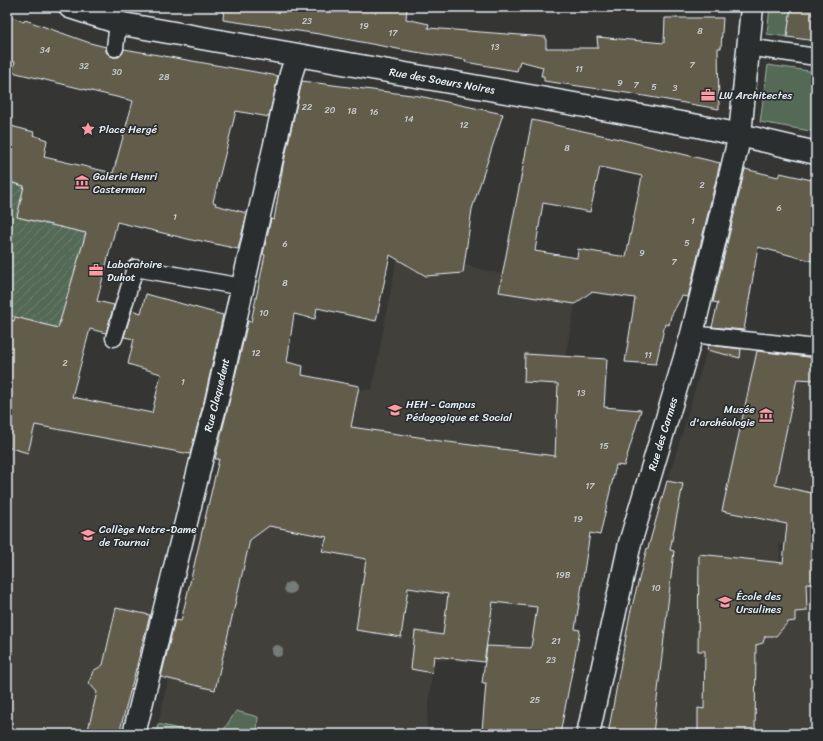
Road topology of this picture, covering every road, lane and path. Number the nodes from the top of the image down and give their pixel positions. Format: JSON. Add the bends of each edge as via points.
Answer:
{"nodes":[{"id":1,"x":70,"y":7,"type":"edge"},
{"id":2,"x":752,"y":7,"type":"edge"},
{"id":3,"x":118,"y":23,"type":"junction"},
{"id":4,"x":748,"y":47,"type":"junction"},
{"id":5,"x":116,"y":48,"type":"dead end"},
{"id":6,"x":297,"y":55,"type":"junction"},
{"id":7,"x":816,"y":57,"type":"edge"},
{"id":8,"x":740,"y":135,"type":"junction"},
{"id":9,"x":816,"y":153,"type":"edge"},
{"id":10,"x":243,"y":287,"type":"junction"},
{"id":11,"x":692,"y":334,"type":"junction"},
{"id":12,"x":114,"y":338,"type":"dead end"},
{"id":13,"x":816,"y":348,"type":"edge"},
{"id":14,"x":134,"y":734,"type":"edge"},
{"id":15,"x":588,"y":734,"type":"edge"}],
"edges":[{"from":1,"to":3,"type":"street","name":"Rue des Soeurs Noires"},
{"from":2,"to":4,"type":"street","name":"Rue des Carmes"},
{"from":3,"to":5,"type":"lane"},
{"from":3,"to":6,"type":"street","name":"Rue des Soeurs Noires"},
{"from":4,"to":7,"type":"lane"},
{"from":4,"to":8,"type":"street","name":"Rue des Carmes"},
{"from":6,"to":8,"type":"street","name":"Rue des Soeurs Noires"},
{"from":6,"to":10,"type":"street","name":"Rue Claquedent"},
{"from":8,"to":9,"type":"street","name":"Rue des Soeurs Noires"},
{"from":8,"to":11,"type":"street","name":"Rue des Carmes"},
{"from":10,"to":12,"type":"lane","via":[[135,268]]},
{"from":10,"to":14,"type":"street","name":"Rue Claquedent"},
{"from":11,"to":13,"type":"lane"},
{"from":11,"to":15,"type":"street","name":"Rue des Carmes","via":[[630,543]]}]}
